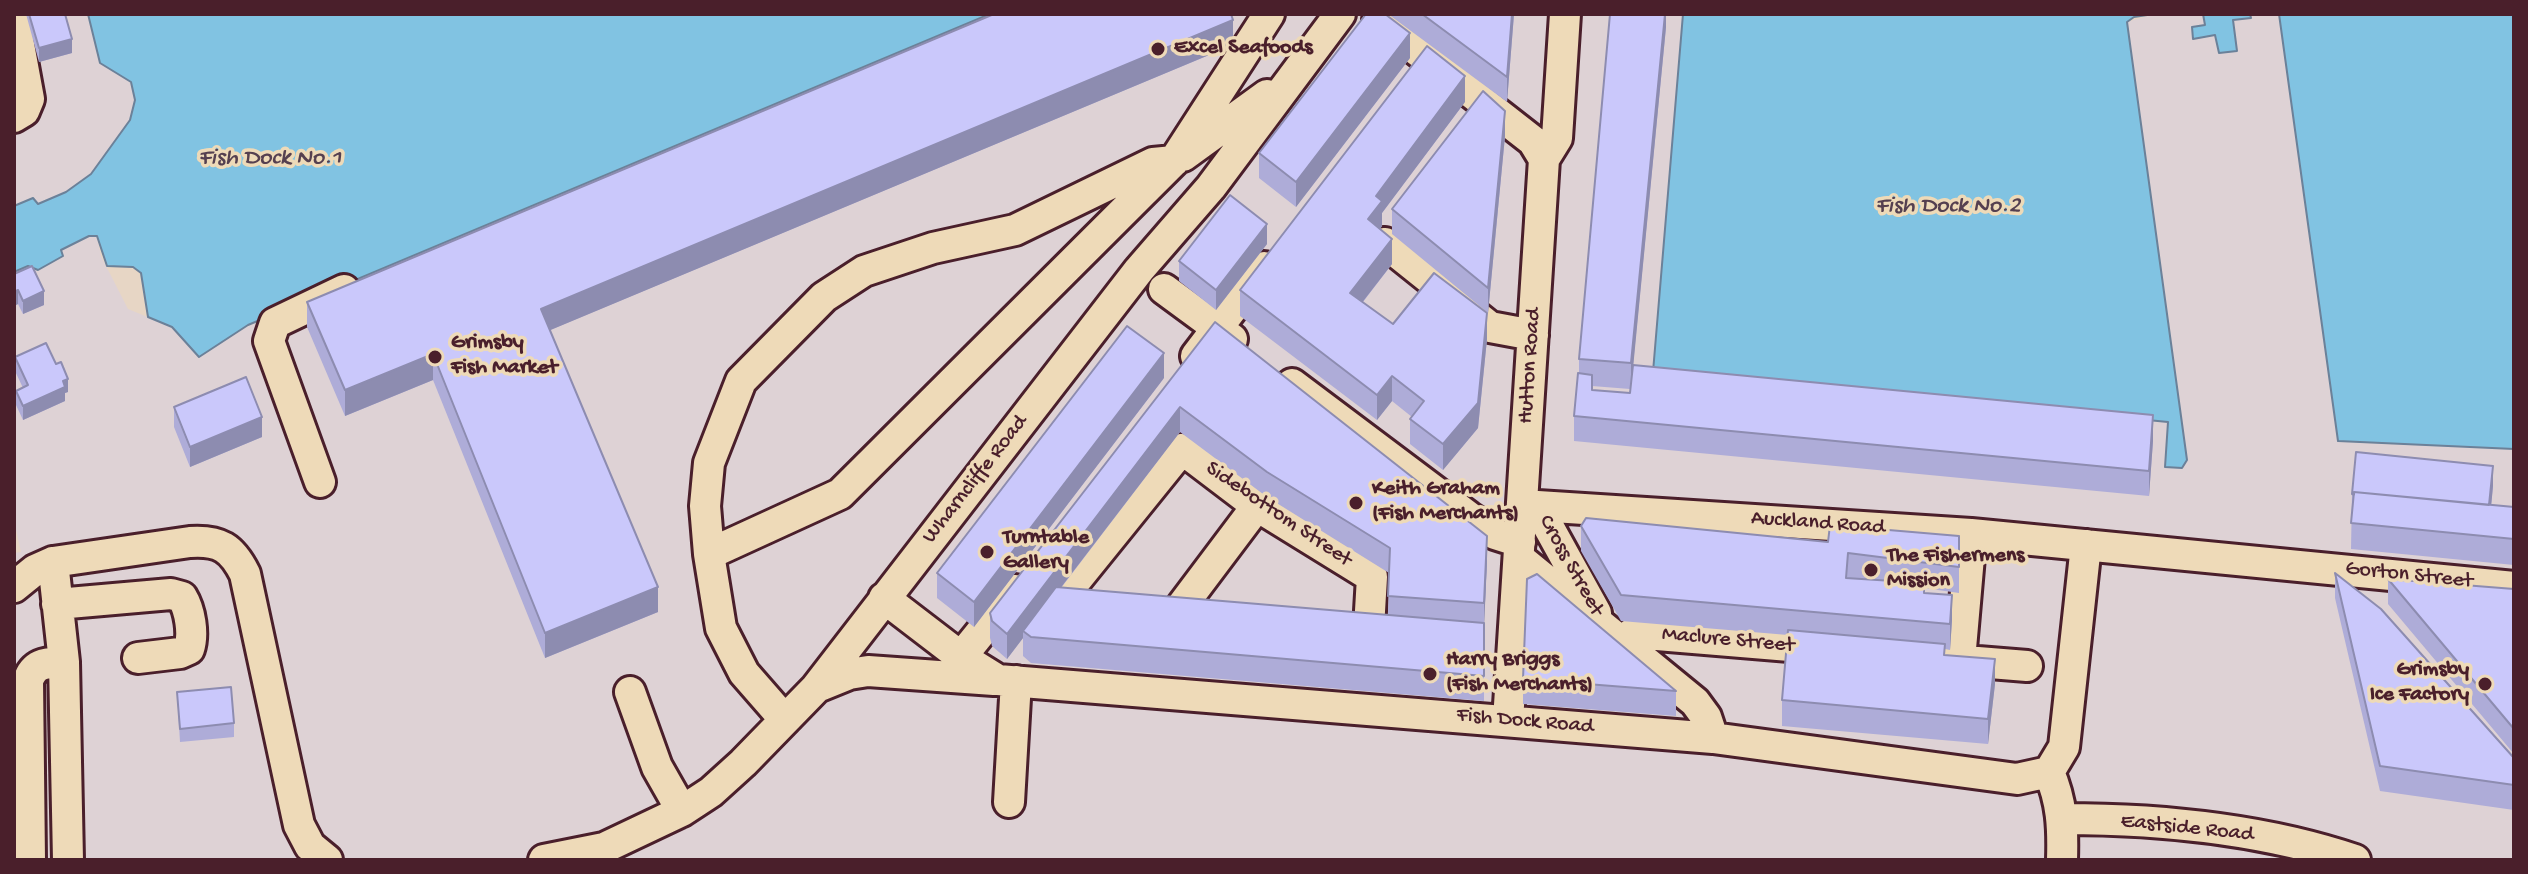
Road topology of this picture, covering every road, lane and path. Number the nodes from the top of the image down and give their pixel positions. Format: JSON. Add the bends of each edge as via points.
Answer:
{"nodes":[{"id":1,"x":1269,"y":14,"type":"edge"},
{"id":2,"x":1340,"y":14,"type":"edge"},
{"id":3,"x":1565,"y":14,"type":"edge"},
{"id":4,"x":1373,"y":16,"type":"edge"},
{"id":5,"x":14,"y":17,"type":"edge"},
{"id":6,"x":1425,"y":57,"type":"junction"},
{"id":7,"x":1297,"y":72,"type":"junction"},
{"id":8,"x":1406,"y":81,"type":"edge"},
{"id":9,"x":14,"y":117,"type":"edge"},
{"id":10,"x":1544,"y":159,"type":"junction"},
{"id":11,"x":1174,"y":161,"type":"junction"},
{"id":12,"x":1283,"y":242,"type":"edge"},
{"id":13,"x":1385,"y":243,"type":"edge"},
{"id":14,"x":370,"y":279,"type":"edge"},
{"id":15,"x":1164,"y":289,"type":"dead end"},
{"id":16,"x":1217,"y":328,"type":"junction"},
{"id":17,"x":1533,"y":335,"type":"junction"},
{"id":18,"x":1179,"y":377,"type":"edge"},
{"id":19,"x":320,"y":482,"type":"dead end"},
{"id":20,"x":1257,"y":506,"type":"junction"},
{"id":21,"x":1529,"y":506,"type":"junction"},
{"id":22,"x":1971,"y":534,"type":"junction"},
{"id":23,"x":2086,"y":545,"type":"junction"},
{"id":24,"x":1519,"y":550,"type":"junction"},
{"id":25,"x":709,"y":554,"type":"junction"},
{"id":26,"x":53,"y":562,"type":"junction"},
{"id":27,"x":2305,"y":566,"type":"joint"},
{"id":28,"x":1028,"y":573,"type":"edge"},
{"id":29,"x":14,"y":587,"type":"edge"},
{"id":30,"x":2514,"y":587,"type":"edge"},
{"id":31,"x":884,"y":598,"type":"junction"},
{"id":32,"x":57,"y":604,"type":"junction"},
{"id":33,"x":1071,"y":607,"type":"edge"},
{"id":34,"x":1205,"y":617,"type":"edge"},
{"id":35,"x":1369,"y":628,"type":"edge"},
{"id":36,"x":1613,"y":634,"type":"junction"},
{"id":37,"x":1851,"y":651,"type":"edge"},
{"id":38,"x":961,"y":657,"type":"junction"},
{"id":39,"x":138,"y":658,"type":"dead end"},
{"id":40,"x":1929,"y":658,"type":"edge"},
{"id":41,"x":1960,"y":660,"type":"junction"},
{"id":42,"x":64,"y":662,"type":"junction"},
{"id":43,"x":2027,"y":666,"type":"dead end"},
{"id":44,"x":1007,"y":680,"type":"junction"},
{"id":45,"x":816,"y":688,"type":"junction"},
{"id":46,"x":630,"y":692,"type":"dead end"},
{"id":47,"x":785,"y":720,"type":"junction"},
{"id":48,"x":1508,"y":721,"type":"junction"},
{"id":49,"x":1713,"y":738,"type":"junction"},
{"id":50,"x":2049,"y":772,"type":"junction"},
{"id":51,"x":1009,"y":802,"type":"dead end"},
{"id":52,"x":682,"y":811,"type":"junction"},
{"id":53,"x":2063,"y":819,"type":"junction"},
{"id":54,"x":315,"y":859,"type":"edge"},
{"id":55,"x":30,"y":860,"type":"edge"},
{"id":56,"x":68,"y":860,"type":"edge"},
{"id":57,"x":544,"y":860,"type":"edge"},
{"id":58,"x":2062,"y":860,"type":"edge"},
{"id":59,"x":2355,"y":860,"type":"edge"}],
"edges":[{"from":1,"to":11,"type":"street"},
{"from":2,"to":7,"type":"street","name":"Wharncliffe Road"},
{"from":3,"to":10,"type":"street","name":"Hutton Road","via":[[1557,138]]},
{"from":4,"to":6,"type":"street"},
{"from":5,"to":9,"type":"street","via":[[28,84],[24,111]]},
{"from":6,"to":8,"type":"street"},
{"from":6,"to":10,"type":"street","via":[[1472,112],[1533,141]]},
{"from":7,"to":11,"type":"street"},
{"from":7,"to":31,"type":"street","name":"Wharncliffe Road"},
{"from":10,"to":17,"type":"street","name":"Hutton Road"},
{"from":11,"to":25,"type":"street","via":[[840,494]]},
{"from":11,"to":25,"type":"street","via":[[1153,163],[1015,230],[933,248],[864,271],[824,297],[741,381],[709,463]]},
{"from":12,"to":16,"type":"street"},
{"from":13,"to":17,"type":"street","via":[[1490,327]]},
{"from":14,"to":19,"type":"street","via":[[275,323],[269,341]]},
{"from":15,"to":16,"type":"street","name":"Cross Street"},
{"from":16,"to":18,"type":"street"},
{"from":16,"to":24,"type":"street","name":"Cross Street"},
{"from":17,"to":21,"type":"street","name":"Hutton Road"},
{"from":20,"to":33,"type":"street","name":"Sidebottom Street","via":[[1182,449]]},
{"from":20,"to":34,"type":"street","via":[[1160,614]]},
{"from":20,"to":35,"type":"street","name":"Sidebottom Street","via":[[1372,577]]},
{"from":21,"to":22,"type":"street","name":"Auckland Road"},
{"from":21,"to":24,"type":"street","name":"Hutton Road"},
{"from":21,"to":36,"type":"street","name":"Cross Street"},
{"from":22,"to":23,"type":"street","name":"Auckland Road"},
{"from":22,"to":41,"type":"street"},
{"from":23,"to":27,"type":"street","name":"Auckland Road"},
{"from":23,"to":50,"type":"street","via":[[2069,718],[2064,747]]},
{"from":24,"to":36,"type":"street","name":"Cross Street"},
{"from":24,"to":48,"type":"street","name":"Hutton Road","via":[[1499,641]]},
{"from":25,"to":47,"type":"street","via":[[721,628],[744,673]]},
{"from":26,"to":29,"type":"street"},
{"from":26,"to":32,"type":"street"},
{"from":26,"to":54,"type":"street","via":[[209,540],[236,556],[245,574],[299,825]]},
{"from":27,"to":30,"type":"street","name":"Gorton Street"},
{"from":28,"to":38,"type":"street"},
{"from":31,"to":38,"type":"street","name":"Fish Dock Road"},
{"from":31,"to":45,"type":"street","name":"Wharncliffe Road"},
{"from":32,"to":39,"type":"street","via":[[182,597],[189,649]]},
{"from":32,"to":42,"type":"street"},
{"from":36,"to":37,"type":"street","name":"Maclure Street"},
{"from":36,"to":49,"type":"street","name":"Cross Street","via":[[1695,702]]},
{"from":38,"to":44,"type":"street","name":"Fish Dock Road"},
{"from":40,"to":41,"type":"street"},
{"from":41,"to":43,"type":"street"},
{"from":42,"to":55,"type":"street","via":[[40,664],[28,681]]},
{"from":42,"to":56,"type":"street"},
{"from":44,"to":45,"type":"street","name":"Fish Dock Road","via":[[868,671]]},
{"from":44,"to":48,"type":"street","name":"Fish Dock Road"},
{"from":44,"to":51,"type":"street"},
{"from":45,"to":47,"type":"street","name":"Wharncliffe Road"},
{"from":46,"to":52,"type":"street","via":[[657,767]]},
{"from":47,"to":52,"type":"street","name":"Wharncliffe Road","via":[[711,792]]},
{"from":48,"to":49,"type":"street","name":"Fish Dock Road"},
{"from":49,"to":50,"type":"street","name":"Fish Dock Road","via":[[2017,779]]},
{"from":50,"to":53,"type":"street"},
{"from":52,"to":57,"type":"street","name":"Wharncliffe Road","via":[[604,848]]},
{"from":53,"to":58,"type":"street"},
{"from":53,"to":59,"type":"street","name":"Eastside Road","via":[[2237,833]]}]}
